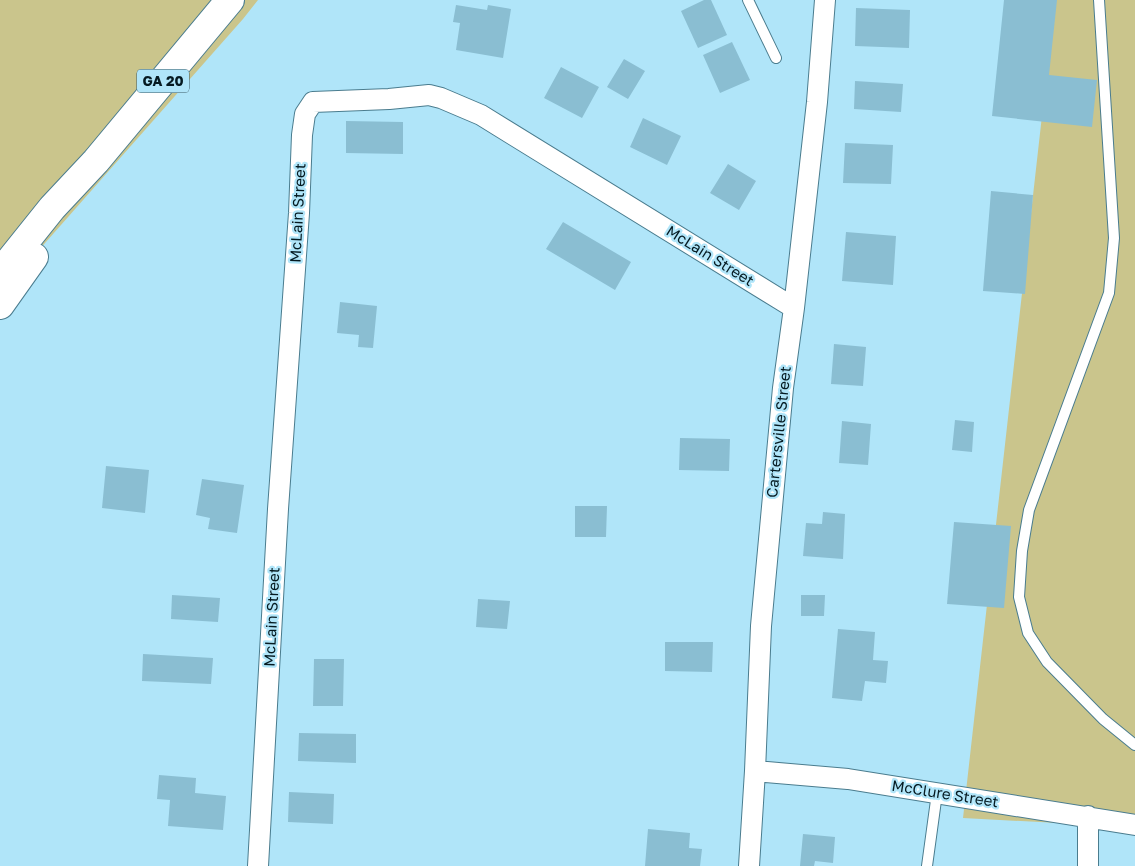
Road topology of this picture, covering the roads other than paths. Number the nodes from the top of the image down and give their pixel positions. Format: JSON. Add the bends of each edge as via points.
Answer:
{"nodes":[{"id":1,"x":230,"y":0,"type":"edge"},
{"id":2,"x":748,"y":0,"type":"edge"},
{"id":3,"x":825,"y":0,"type":"edge"},
{"id":4,"x":1099,"y":0,"type":"edge"},
{"id":5,"x":776,"y":58,"type":"dead end"},
{"id":6,"x":96,"y":161,"type":"junction"},
{"id":7,"x":0,"y":273,"type":"edge"},
{"id":8,"x":0,"y":305,"type":"edge"},
{"id":9,"x":794,"y":308,"type":"junction"},
{"id":10,"x":1135,"y":746,"type":"edge"},
{"id":11,"x":755,"y":772,"type":"junction"},
{"id":12,"x":937,"y":793,"type":"junction"},
{"id":13,"x":1088,"y":816,"type":"junction"},
{"id":14,"x":1135,"y":825,"type":"edge"},
{"id":15,"x":258,"y":866,"type":"edge"},
{"id":16,"x":748,"y":866,"type":"edge"},
{"id":17,"x":927,"y":866,"type":"edge"},
{"id":18,"x":1088,"y":866,"type":"edge"}],
"edges":[{"from":1,"to":6,"type":"highway","number":"GA 20"},
{"from":2,"to":5,"type":"lane"},
{"from":3,"to":9,"type":"street","name":"Cartersville Street"},
{"from":4,"to":10,"type":"lane","via":[[1114,238],[1109,293],[1029,510],[1019,597],[1028,633],[1047,662],[1103,719]]},
{"from":6,"to":7,"type":"highway","number":"GA 20","via":[[52,208]]},
{"from":6,"to":8,"type":"highway","number":"GA 20","via":[[56,226]]},
{"from":9,"to":11,"type":"street","name":"Cartersville Street","via":[[760,626]]},
{"from":9,"to":15,"type":"street","name":"McLain Street","via":[[480,115],[441,98],[429,95],[313,102],[305,114],[302,135]]},
{"from":11,"to":12,"type":"street","name":"McClure Street","via":[[848,779]]},
{"from":11,"to":16,"type":"street","name":"Cartersville Street"},
{"from":12,"to":13,"type":"street","name":"McClure Street"},
{"from":12,"to":17,"type":"lane"},
{"from":13,"to":14,"type":"street","name":"McClure Street"},
{"from":13,"to":18,"type":"street"}]}
